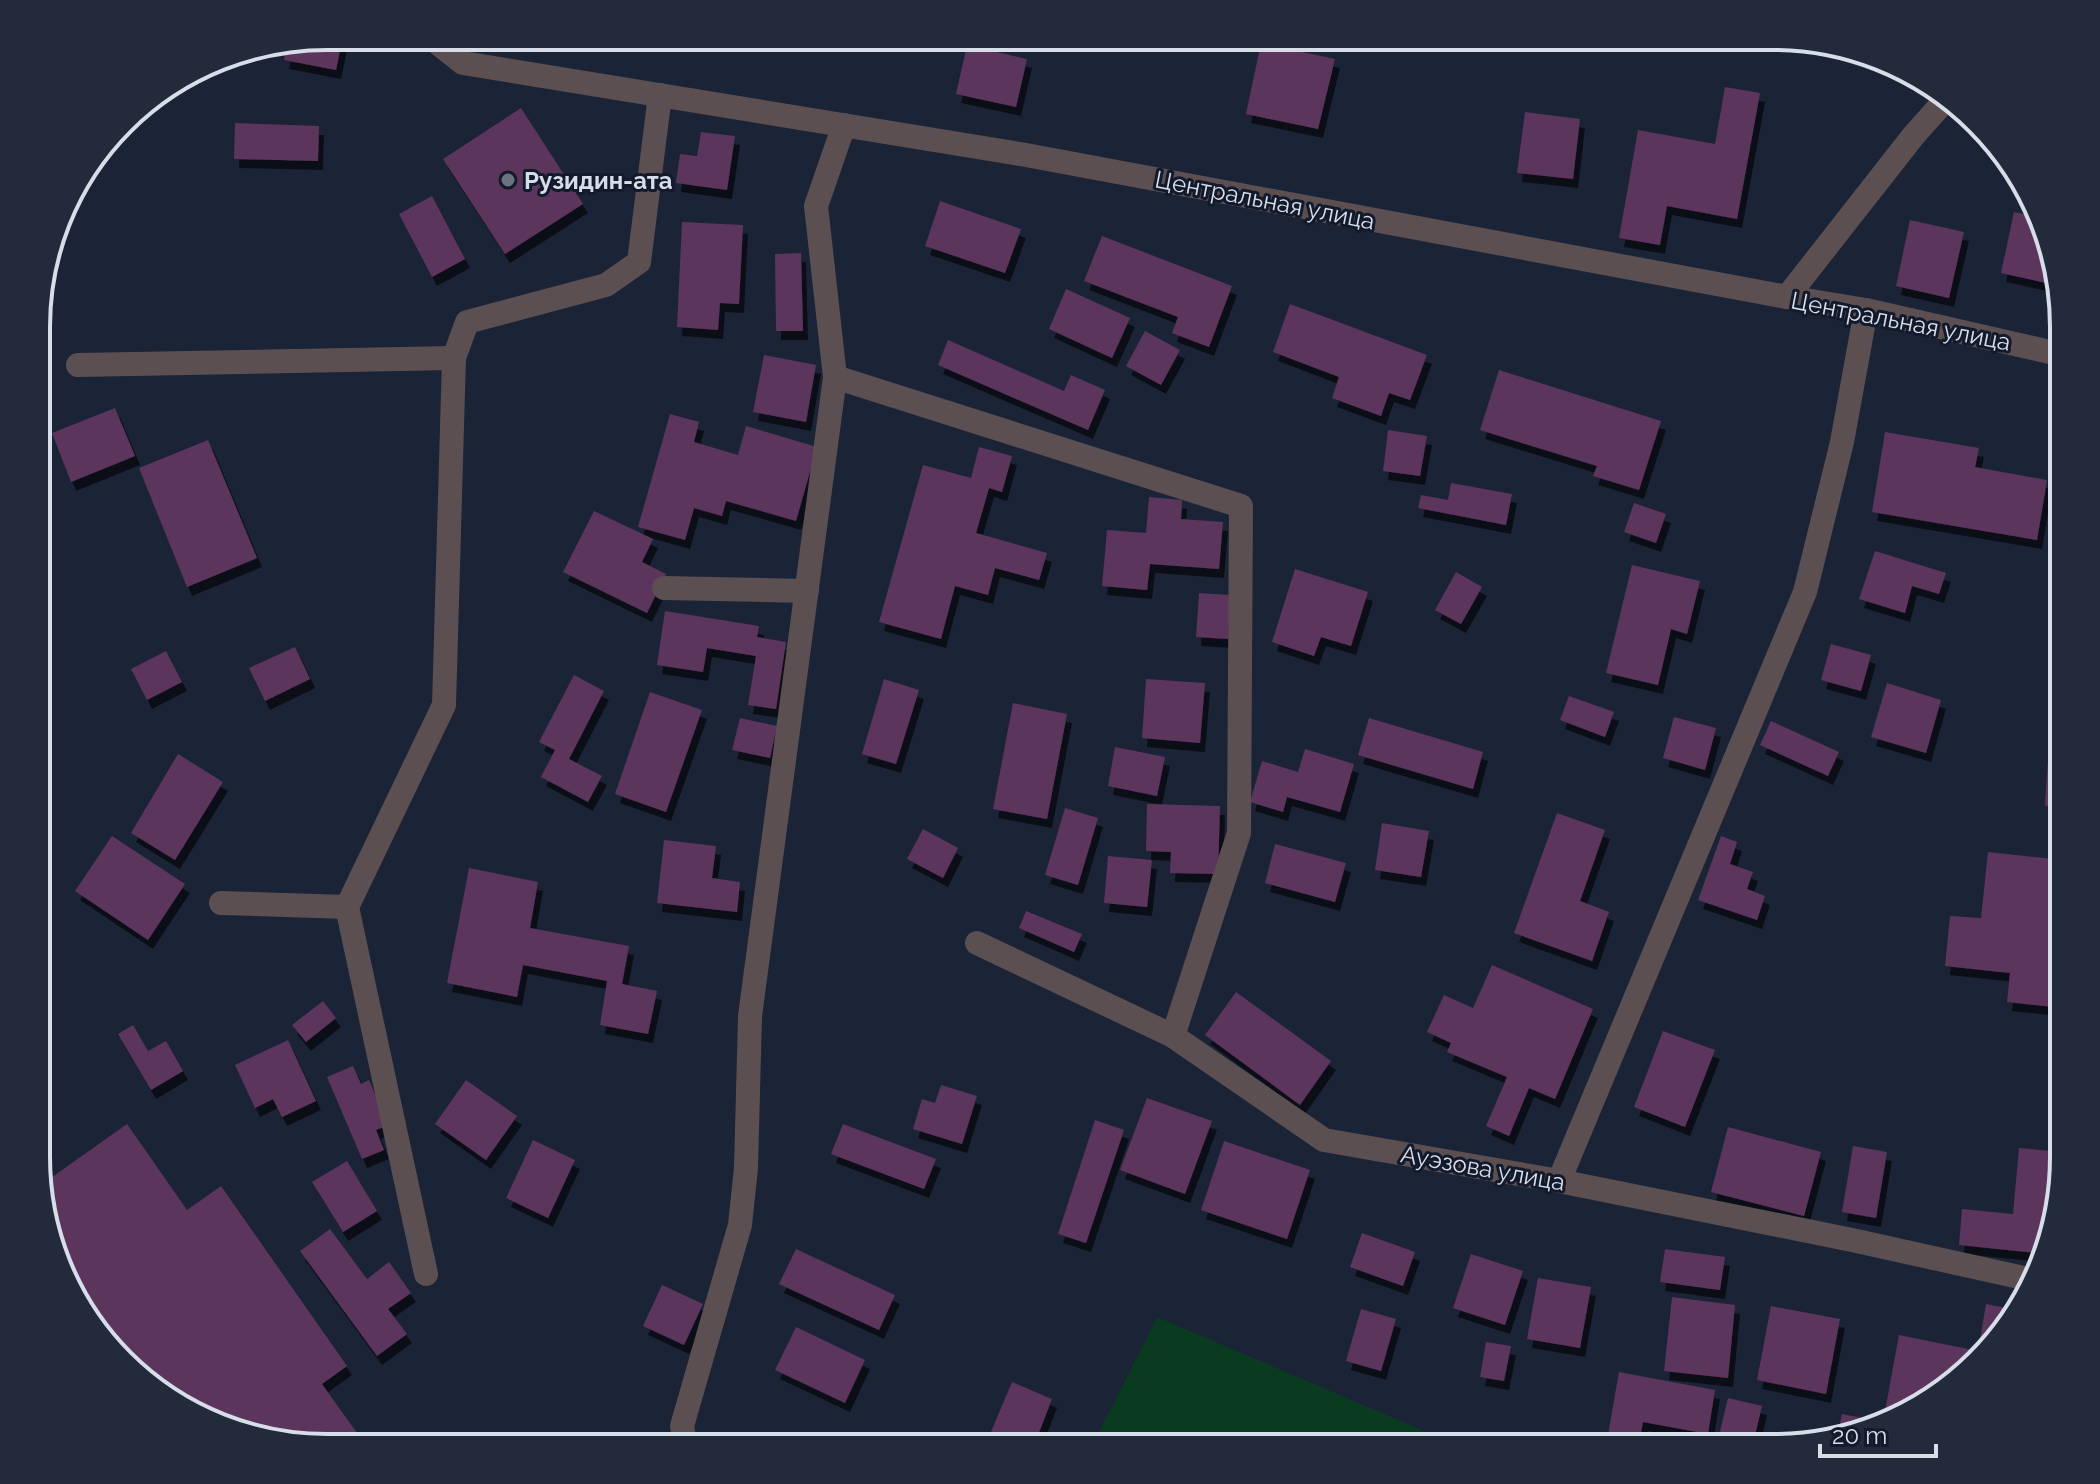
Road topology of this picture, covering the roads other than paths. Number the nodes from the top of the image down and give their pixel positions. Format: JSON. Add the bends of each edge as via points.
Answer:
{"nodes":[{"id":1,"x":448,"y":51,"type":"edge"},
{"id":2,"x":660,"y":95,"type":"junction"},
{"id":3,"x":1940,"y":106,"type":"edge"},
{"id":4,"x":844,"y":125,"type":"junction"},
{"id":5,"x":1787,"y":297,"type":"junction"},
{"id":6,"x":1866,"y":310,"type":"junction"},
{"id":7,"x":2049,"y":352,"type":"edge"},
{"id":8,"x":454,"y":358,"type":"junction"},
{"id":9,"x":78,"y":365,"type":"dead end"},
{"id":10,"x":835,"y":377,"type":"junction"},
{"id":11,"x":664,"y":588,"type":"dead end"},
{"id":12,"x":807,"y":591,"type":"junction"},
{"id":13,"x":221,"y":903,"type":"dead end"},
{"id":14,"x":347,"y":907,"type":"junction"},
{"id":15,"x":977,"y":943,"type":"dead end"},
{"id":16,"x":1173,"y":1036,"type":"junction"},
{"id":17,"x":1559,"y":1181,"type":"junction"},
{"id":18,"x":426,"y":1274,"type":"dead end"},
{"id":19,"x":2022,"y":1278,"type":"edge"},
{"id":20,"x":683,"y":1433,"type":"edge"}],
"edges":[{"from":1,"to":2,"type":"street","name":"Центральная улица","via":[[463,63]]},
{"from":2,"to":4,"type":"street","name":"Центральная улица"},
{"from":2,"to":8,"type":"street","via":[[639,262],[606,285],[467,322]]},
{"from":3,"to":5,"type":"street"},
{"from":4,"to":5,"type":"street","name":"Центральная улица"},
{"from":4,"to":10,"type":"street","via":[[816,206]]},
{"from":5,"to":6,"type":"street","name":"Центральная улица"},
{"from":6,"to":7,"type":"street","name":"Центральная улица"},
{"from":6,"to":17,"type":"street","via":[[1842,442],[1805,592]]},
{"from":8,"to":9,"type":"street"},
{"from":8,"to":14,"type":"street","via":[[444,705]]},
{"from":10,"to":12,"type":"street"},
{"from":10,"to":16,"type":"street","via":[[1241,506],[1239,833]]},
{"from":11,"to":12,"type":"street"},
{"from":12,"to":20,"type":"street","via":[[750,1016],[740,1225]]},
{"from":13,"to":14,"type":"street"},
{"from":14,"to":18,"type":"street"},
{"from":15,"to":16,"type":"street","name":"Ауэзова улица"},
{"from":16,"to":17,"type":"street","name":"Ауэзова улица","via":[[1324,1140]]},
{"from":17,"to":19,"type":"street","name":"Ауэзова улица"}]}
